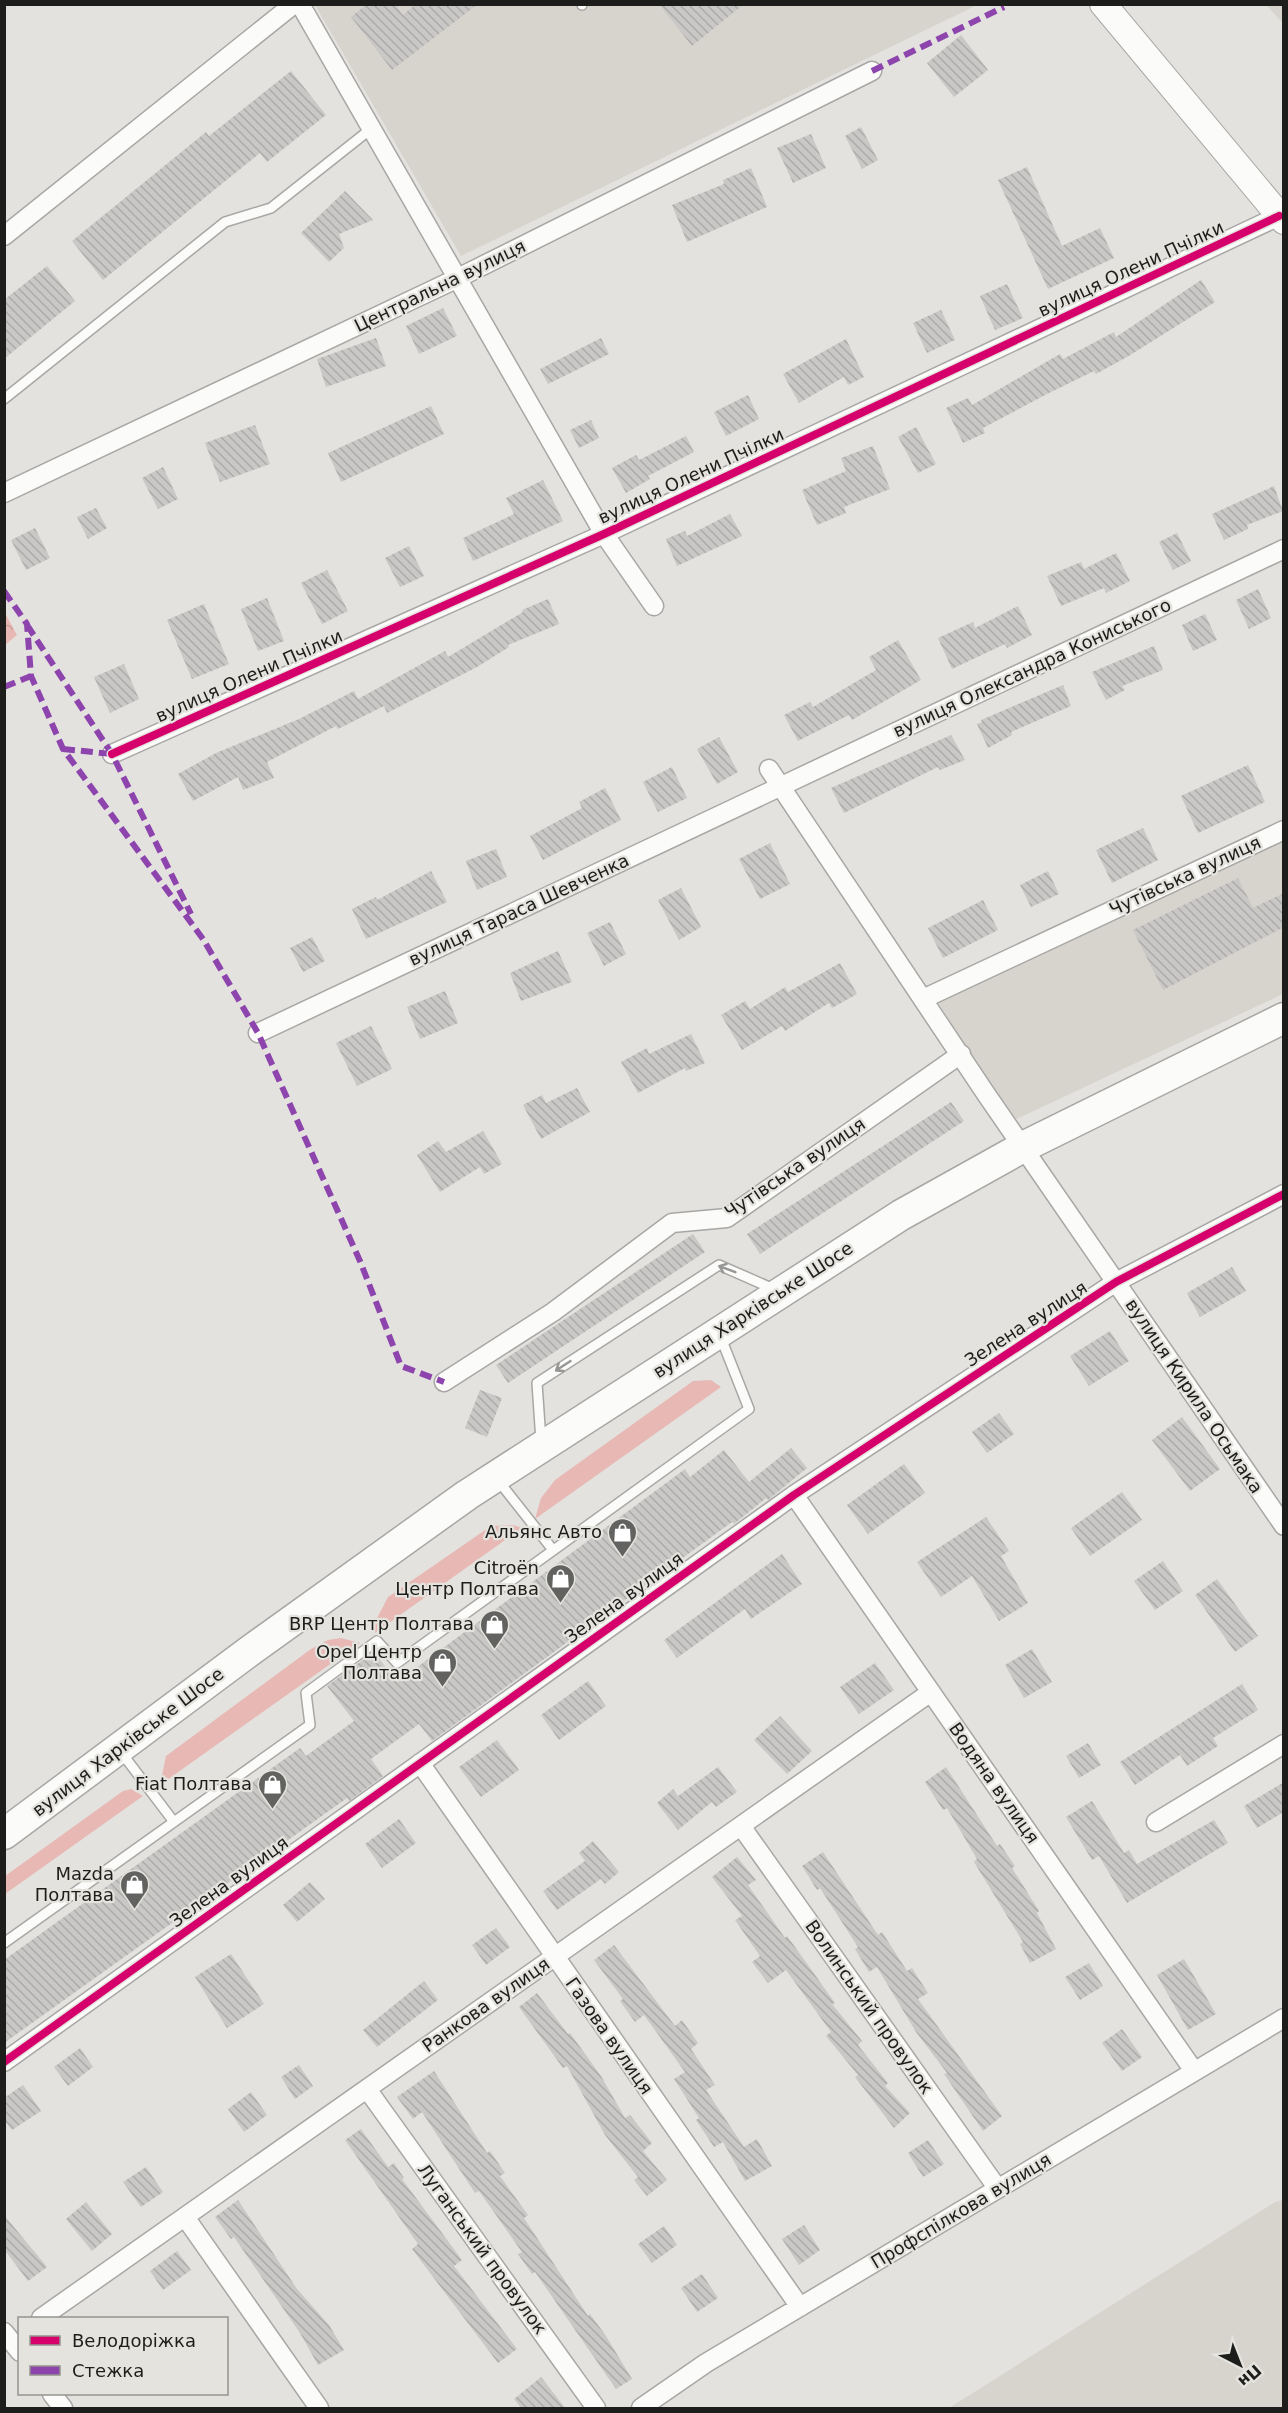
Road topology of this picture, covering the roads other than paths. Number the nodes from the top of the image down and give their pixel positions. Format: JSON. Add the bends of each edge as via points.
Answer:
{"nodes":[{"id":1,"x":294,"y":4,"type":"edge"},
{"id":2,"x":300,"y":4,"type":"edge"},
{"id":3,"x":1103,"y":4,"type":"edge"},
{"id":4,"x":872,"y":71,"type":"dead end"},
{"id":5,"x":372,"y":127,"type":"junction"},
{"id":6,"x":1281,"y":219,"type":"edge"},
{"id":7,"x":4,"y":236,"type":"edge"},
{"id":8,"x":458,"y":278,"type":"junction"},
{"id":9,"x":4,"y":399,"type":"edge"},
{"id":10,"x":4,"y":493,"type":"edge"},
{"id":11,"x":603,"y":534,"type":"junction"},
{"id":12,"x":1284,"y":549,"type":"edge"},
{"id":13,"x":654,"y":606,"type":"dead end"},
{"id":14,"x":112,"y":754,"type":"dead end"},
{"id":15,"x":769,"y":769,"type":"dead end"},
{"id":16,"x":781,"y":786,"type":"junction"},
{"id":17,"x":1284,"y":830,"type":"edge"},
{"id":18,"x":923,"y":999,"type":"junction"},
{"id":19,"x":1284,"y":1018,"type":"edge"},
{"id":20,"x":258,"y":1033,"type":"dead end"},
{"id":21,"x":961,"y":1054,"type":"junction"},
{"id":22,"x":1023,"y":1147,"type":"junction"},
{"id":23,"x":1284,"y":1194,"type":"edge"},
{"id":24,"x":1116,"y":1282,"type":"junction"},
{"id":25,"x":781,"y":1292,"type":"junction"},
{"id":26,"x":719,"y":1333,"type":"junction"},
{"id":27,"x":444,"y":1382,"type":"dead end"},
{"id":28,"x":541,"y":1448,"type":"junction"},
{"id":29,"x":496,"y":1477,"type":"junction"},
{"id":30,"x":794,"y":1495,"type":"junction"},
{"id":31,"x":1284,"y":1526,"type":"edge"},
{"id":32,"x":553,"y":1550,"type":"junction"},
{"id":33,"x":251,"y":1650,"type":"junction"},
{"id":34,"x":931,"y":1692,"type":"junction"},
{"id":35,"x":1284,"y":1744,"type":"edge"},
{"id":36,"x":118,"y":1749,"type":"junction"},
{"id":37,"x":420,"y":1763,"type":"junction"},
{"id":38,"x":4,"y":1814,"type":"edge"},
{"id":39,"x":1156,"y":1821,"type":"dead end"},
{"id":40,"x":174,"y":1822,"type":"junction"},
{"id":41,"x":741,"y":1826,"type":"junction"},
{"id":42,"x":4,"y":1834,"type":"edge"},
{"id":43,"x":4,"y":1943,"type":"edge"},
{"id":44,"x":554,"y":1957,"type":"junction"},
{"id":45,"x":1284,"y":2018,"type":"edge"},
{"id":46,"x":4,"y":2061,"type":"edge"},
{"id":47,"x":1194,"y":2071,"type":"junction"},
{"id":48,"x":367,"y":2089,"type":"junction"},
{"id":49,"x":998,"y":2189,"type":"junction"},
{"id":50,"x":185,"y":2217,"type":"junction"},
{"id":51,"x":800,"y":2307,"type":"junction"},
{"id":52,"x":44,"y":2317,"type":"edge"},
{"id":53,"x":53,"y":2395,"type":"edge"},
{"id":54,"x":63,"y":2409,"type":"edge"},
{"id":55,"x":319,"y":2409,"type":"edge"},
{"id":56,"x":596,"y":2409,"type":"edge"},
{"id":57,"x":641,"y":2409,"type":"edge"}],
"edges":[{"from":1,"to":7,"type":"street"},
{"from":2,"to":5,"type":"street"},
{"from":3,"to":6,"type":"main road"},
{"from":4,"to":8,"type":"street","name":"Центральна вулиця"},
{"from":5,"to":8,"type":"street"},
{"from":5,"to":9,"type":"lane","via":[[271,208],[225,222]]},
{"from":6,"to":11,"type":"street","name":"вулиця Олени Пчілки"},
{"from":8,"to":10,"type":"street","name":"Центральна вулиця"},
{"from":8,"to":11,"type":"street"},
{"from":11,"to":13,"type":"street"},
{"from":11,"to":14,"type":"street","name":"вулиця Олени Пчілки"},
{"from":12,"to":16,"type":"street","name":"вулиця Олександра Кониського"},
{"from":15,"to":16,"type":"street","name":"вулиця Кирила Осьмака"},
{"from":16,"to":18,"type":"street","name":"вулиця Кирила Осьмака"},
{"from":16,"to":20,"type":"street","name":"вулиця Тараса Шевченка"},
{"from":17,"to":18,"type":"street","name":"Чутівська вулиця"},
{"from":18,"to":21,"type":"street","name":"вулиця Кирила Осьмака"},
{"from":19,"to":22,"type":"highway","name":"вулиця Харківське Шосе"},
{"from":21,"to":22,"type":"street","name":"вулиця Кирила Осьмака"},
{"from":21,"to":27,"type":"street","name":"Чутівська вулиця","via":[[727,1218],[672,1223],[553,1312]]},
{"from":22,"to":24,"type":"street","name":"вулиця Кирила Осьмака"},
{"from":22,"to":25,"type":"highway","name":"вулиця Харківське Шосе","via":[[901,1215]]},
{"from":23,"to":24,"type":"street","name":"Зелена вулиця"},
{"from":24,"to":30,"type":"street","name":"Зелена вулиця"},
{"from":24,"to":31,"type":"street","name":"вулиця Кирила Осьмака"},
{"from":25,"to":26,"type":"highway","name":"вулиця Харківське Шосе"},
{"from":25,"to":28,"type":"lane","one_way":true,"via":[[719,1265],[709,1271],[537,1383]]},
{"from":26,"to":28,"type":"highway","name":"вулиця Харківське Шосе"},
{"from":26,"to":32,"type":"lane","via":[[749,1409]]},
{"from":28,"to":29,"type":"highway","name":"вулиця Харківське Шосе"},
{"from":29,"to":32,"type":"lane"},
{"from":29,"to":33,"type":"highway","name":"вулиця Харківське Шосе"},
{"from":30,"to":34,"type":"street","name":"Водяна вулиця"},
{"from":30,"to":37,"type":"street","name":"Зелена вулиця"},
{"from":32,"to":40,"type":"lane","via":[[397,1663],[377,1641],[306,1693],[310,1725]]},
{"from":33,"to":36,"type":"highway","name":"вулиця Харківське Шосе"},
{"from":33,"to":38,"type":"highway","name":"вулиця Харківське Шосе"},
{"from":34,"to":41,"type":"street","name":"Ранкова вулиця"},
{"from":34,"to":47,"type":"street","name":"Водяна вулиця"},
{"from":35,"to":39,"type":"street"},
{"from":36,"to":40,"type":"lane"},
{"from":36,"to":42,"type":"highway","name":"вулиця Харківське Шосе"},
{"from":37,"to":44,"type":"street","name":"Газова вулиця"},
{"from":37,"to":46,"type":"street","name":"Зелена вулиця"},
{"from":40,"to":43,"type":"lane"},
{"from":41,"to":44,"type":"street","name":"Ранкова вулиця"},
{"from":41,"to":49,"type":"street","name":"Волинський провулок"},
{"from":44,"to":48,"type":"street","name":"Ранкова вулиця"},
{"from":44,"to":51,"type":"street","name":"Газова вулиця"},
{"from":45,"to":47,"type":"street","name":"Профспілкова вулиця"},
{"from":47,"to":49,"type":"street","name":"Профспілкова вулиця"},
{"from":48,"to":50,"type":"street","name":"Ранкова вулиця"},
{"from":48,"to":56,"type":"street","name":"Луганський провулок"},
{"from":49,"to":51,"type":"street","name":"Профспілкова вулиця"},
{"from":50,"to":52,"type":"street","name":"Ранкова вулиця"},
{"from":50,"to":55,"type":"street"},
{"from":51,"to":57,"type":"street","name":"Профспілкова вулиця","via":[[706,2363]]},
{"from":53,"to":54,"type":"street"}]}
